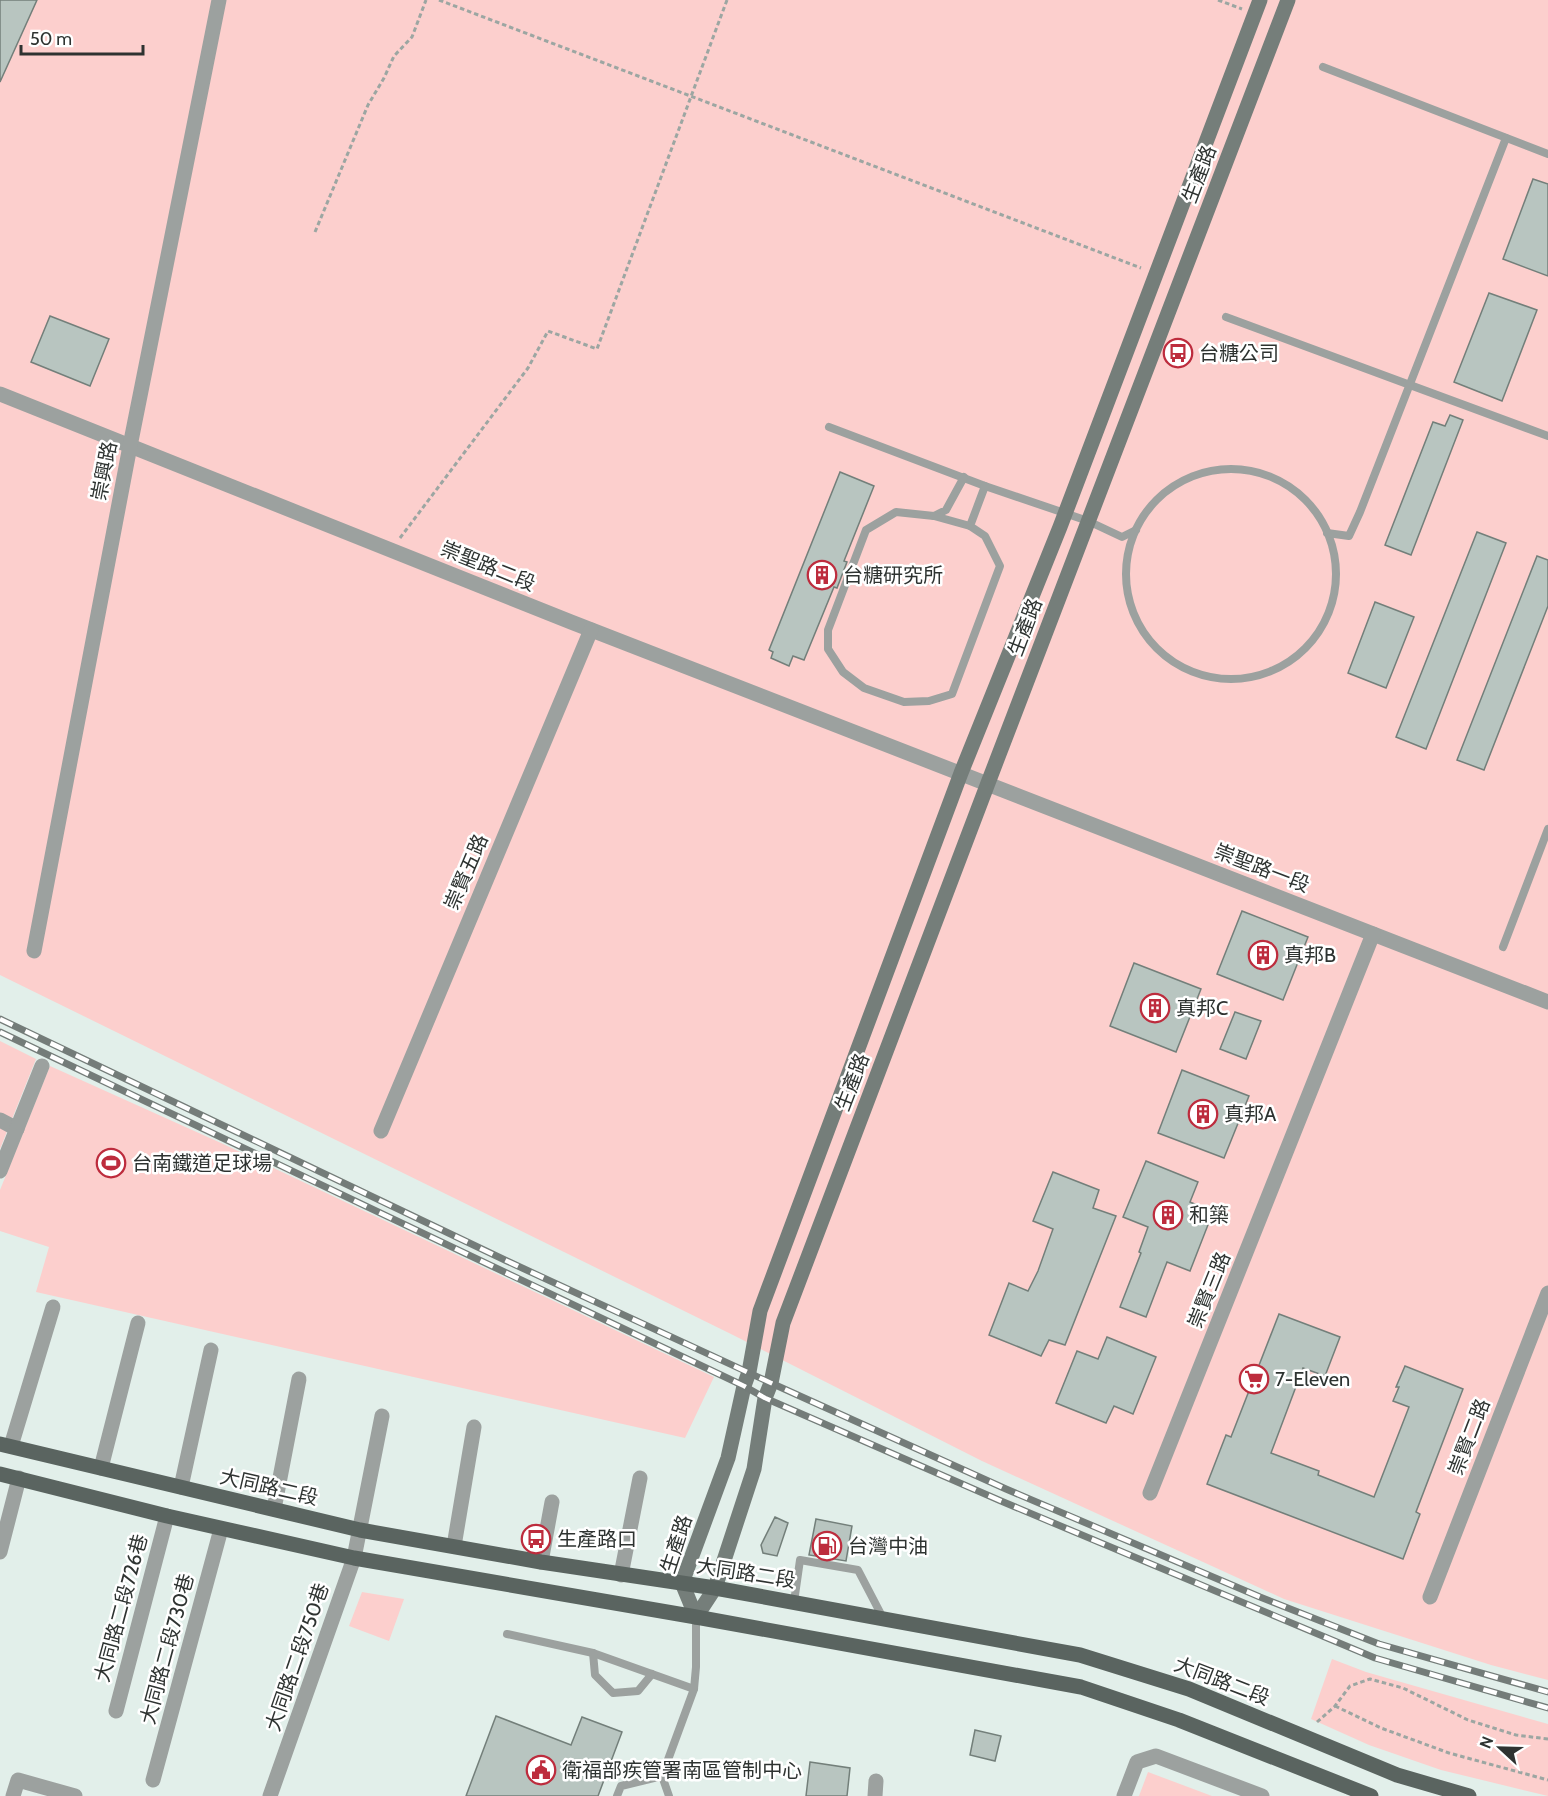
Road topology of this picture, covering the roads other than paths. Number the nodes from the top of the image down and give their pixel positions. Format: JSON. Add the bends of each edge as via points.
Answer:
{"nodes":[{"id":1,"x":219,"y":0,"type":"edge"},
{"id":2,"x":1288,"y":0,"type":"edge"},
{"id":3,"x":1258,"y":7,"type":"edge"},
{"id":4,"x":1323,"y":67,"type":"dead end"},
{"id":5,"x":1506,"y":138,"type":"junction"},
{"id":6,"x":1548,"y":154,"type":"edge"},
{"id":7,"x":1226,"y":318,"type":"dead end"},
{"id":8,"x":1410,"y":384,"type":"junction"},
{"id":9,"x":0,"y":394,"type":"edge"},
{"id":10,"x":830,"y":427,"type":"dead end"},
{"id":11,"x":1548,"y":436,"type":"edge"},
{"id":12,"x":130,"y":446,"type":"junction"},
{"id":13,"x":964,"y":477,"type":"junction"},
{"id":14,"x":985,"y":486,"type":"junction"},
{"id":15,"x":1065,"y":513,"type":"junction"},
{"id":16,"x":934,"y":516,"type":"junction"},
{"id":17,"x":1088,"y":521,"type":"junction"},
{"id":18,"x":970,"y":526,"type":"junction"},
{"id":19,"x":1136,"y":530,"type":"junction"},
{"id":20,"x":1327,"y":533,"type":"junction"},
{"id":21,"x":591,"y":630,"type":"junction"},
{"id":22,"x":961,"y":773,"type":"junction"},
{"id":23,"x":988,"y":783,"type":"junction"},
{"id":24,"x":1548,"y":829,"type":"edge"},
{"id":25,"x":1373,"y":934,"type":"junction"},
{"id":26,"x":1503,"y":947,"type":"dead end"},
{"id":27,"x":34,"y":951,"type":"dead end"},
{"id":28,"x":1548,"y":1002,"type":"edge"},
{"id":29,"x":42,"y":1066,"type":"dead end"},
{"id":30,"x":0,"y":1120,"type":"edge"},
{"id":31,"x":17,"y":1129,"type":"junction"},
{"id":32,"x":381,"y":1131,"type":"dead end"},
{"id":33,"x":0,"y":1171,"type":"edge"},
{"id":34,"x":1548,"y":1293,"type":"edge"},
{"id":35,"x":53,"y":1307,"type":"dead end"},
{"id":36,"x":138,"y":1323,"type":"dead end"},
{"id":37,"x":212,"y":1350,"type":"dead end"},
{"id":38,"x":299,"y":1379,"type":"dead end"},
{"id":39,"x":382,"y":1416,"type":"dead end"},
{"id":40,"x":474,"y":1427,"type":"dead end"},
{"id":41,"x":6,"y":1445,"type":"edge"},
{"id":42,"x":101,"y":1468,"type":"junction"},
{"id":43,"x":0,"y":1474,"type":"edge"},
{"id":44,"x":19,"y":1478,"type":"junction"},
{"id":45,"x":640,"y":1478,"type":"dead end"},
{"id":46,"x":181,"y":1487,"type":"junction"},
{"id":47,"x":1150,"y":1493,"type":"dead end"},
{"id":48,"x":552,"y":1502,"type":"dead end"},
{"id":49,"x":274,"y":1509,"type":"junction"},
{"id":50,"x":167,"y":1516,"type":"junction"},
{"id":51,"x":221,"y":1529,"type":"junction"},
{"id":52,"x":360,"y":1530,"type":"junction"},
{"id":53,"x":454,"y":1546,"type":"junction"},
{"id":54,"x":0,"y":1552,"type":"edge"},
{"id":55,"x":354,"y":1558,"type":"junction"},
{"id":56,"x":541,"y":1562,"type":"junction"},
{"id":57,"x":621,"y":1575,"type":"junction"},
{"id":58,"x":682,"y":1583,"type":"junction"},
{"id":59,"x":715,"y":1588,"type":"junction"},
{"id":60,"x":1430,"y":1597,"type":"dead end"},
{"id":61,"x":794,"y":1602,"type":"junction"},
{"id":62,"x":696,"y":1617,"type":"junction"},
{"id":63,"x":883,"y":1618,"type":"junction"},
{"id":64,"x":507,"y":1634,"type":"dead end"},
{"id":65,"x":593,"y":1653,"type":"junction"},
{"id":66,"x":652,"y":1674,"type":"junction"},
{"id":67,"x":694,"y":1689,"type":"junction"},
{"id":68,"x":116,"y":1711,"type":"dead end"},
{"id":69,"x":662,"y":1776,"type":"junction"},
{"id":70,"x":153,"y":1780,"type":"dead end"},
{"id":71,"x":13,"y":1796,"type":"edge"},
{"id":72,"x":75,"y":1796,"type":"edge"},
{"id":73,"x":270,"y":1796,"type":"edge"},
{"id":74,"x":617,"y":1796,"type":"edge"},
{"id":75,"x":669,"y":1796,"type":"edge"},
{"id":76,"x":1124,"y":1796,"type":"edge"},
{"id":77,"x":1262,"y":1796,"type":"edge"},
{"id":78,"x":1371,"y":1796,"type":"edge"},
{"id":79,"x":1469,"y":1796,"type":"edge"}],
"edges":[{"from":1,"to":12,"type":"street","name":"崇興路"},
{"from":2,"to":17,"type":"street","name":"生產路"},
{"from":3,"to":15,"type":"street","name":"生產路"},
{"from":4,"to":5,"type":"lane"},
{"from":5,"to":6,"type":"lane"},
{"from":5,"to":8,"type":"lane"},
{"from":7,"to":8,"type":"lane"},
{"from":8,"to":11,"type":"lane"},
{"from":8,"to":20,"type":"lane","via":[[1349,536]]},
{"from":9,"to":12,"type":"street","name":"崇聖路二段"},
{"from":10,"to":13,"type":"lane"},
{"from":12,"to":21,"type":"street","name":"崇聖路二段"},
{"from":12,"to":27,"type":"street","name":"崇興路"},
{"from":13,"to":14,"type":"lane"},
{"from":13,"to":16,"type":"lane","via":[[946,510]]},
{"from":14,"to":15,"type":"lane"},
{"from":14,"to":18,"type":"lane"},
{"from":15,"to":17,"type":"lane"},
{"from":15,"to":22,"type":"street","name":"生產路"},
{"from":16,"to":18,"type":"lane"},
{"from":16,"to":18,"type":"lane","via":[[896,512],[866,530],[828,630],[828,649],[843,672],[864,688],[904,702],[929,701],[952,694],[1000,566],[985,536]]},
{"from":17,"to":19,"type":"lane","via":[[1122,537]]},
{"from":17,"to":23,"type":"street","name":"生產路"},
{"from":19,"to":20,"type":"lane","via":[[1148,509],[1173,486],[1204,472],[1238,469],[1271,476],[1299,494],[1321,519]]},
{"from":19,"to":20,"type":"lane","via":[[1125,574],[1131,609],[1148,641],[1175,665],[1208,678],[1244,680],[1278,669],[1307,648],[1327,618],[1336,585],[1334,551]]},
{"from":21,"to":22,"type":"street","name":"崇聖路二段"},
{"from":21,"to":32,"type":"street","name":"崇賢五路"},
{"from":22,"to":23,"type":"street","name":"崇聖路一段"},
{"from":22,"to":58,"type":"street","name":"生產路","via":[[760,1311],[728,1458]]},
{"from":23,"to":25,"type":"street","name":"崇聖路一段"},
{"from":23,"to":59,"type":"street","name":"生產路","via":[[783,1323],[765,1398],[754,1469]]},
{"from":24,"to":26,"type":"lane"},
{"from":25,"to":28,"type":"street","name":"崇聖路一段"},
{"from":25,"to":47,"type":"street","name":"崇賢三路"},
{"from":29,"to":31,"type":"street"},
{"from":30,"to":31,"type":"street"},
{"from":31,"to":33,"type":"street"},
{"from":34,"to":60,"type":"street","name":"崇賢二路"},
{"from":35,"to":41,"type":"street"},
{"from":36,"to":42,"type":"street"},
{"from":37,"to":46,"type":"street"},
{"from":38,"to":49,"type":"street"},
{"from":39,"to":52,"type":"street","name":"大同路二段750巷"},
{"from":40,"to":53,"type":"street"},
{"from":41,"to":42,"type":"main road","name":"大同路二段"},
{"from":42,"to":46,"type":"main road","name":"大同路二段"},
{"from":43,"to":44,"type":"main road"},
{"from":44,"to":50,"type":"main road"},
{"from":44,"to":54,"type":"street"},
{"from":45,"to":57,"type":"street"},
{"from":46,"to":49,"type":"main road","name":"大同路二段"},
{"from":48,"to":56,"type":"street"},
{"from":49,"to":52,"type":"main road","name":"大同路二段"},
{"from":50,"to":51,"type":"main road"},
{"from":50,"to":68,"type":"street","name":"大同路二段726巷"},
{"from":51,"to":55,"type":"main road"},
{"from":51,"to":70,"type":"street","name":"大同路二段730巷"},
{"from":52,"to":53,"type":"main road","name":"大同路二段"},
{"from":52,"to":55,"type":"street","name":"大同路二段750巷"},
{"from":53,"to":56,"type":"main road","name":"大同路二段"},
{"from":55,"to":62,"type":"main road"},
{"from":55,"to":73,"type":"street","name":"大同路二段750巷"},
{"from":56,"to":57,"type":"main road","name":"大同路二段"},
{"from":57,"to":58,"type":"main road","name":"大同路二段"},
{"from":58,"to":59,"type":"main road","name":"大同路二段"},
{"from":58,"to":62,"type":"street","name":"生產路"},
{"from":59,"to":61,"type":"main road","name":"大同路二段"},
{"from":59,"to":62,"type":"street","name":"生產路"},
{"from":61,"to":63,"type":"main road","name":"大同路二段"},
{"from":61,"to":63,"type":"lane","via":[[800,1560],[858,1570]]},
{"from":62,"to":67,"type":"lane"},
{"from":62,"to":78,"type":"main road","via":[[1081,1687],[1179,1720]]},
{"from":63,"to":79,"type":"main road","name":"大同路二段","via":[[1091,1658],[1189,1689],[1397,1775]]},
{"from":64,"to":65,"type":"lane"},
{"from":65,"to":66,"type":"lane"},
{"from":65,"to":66,"type":"lane","via":[[595,1675],[613,1693],[638,1691]]},
{"from":66,"to":67,"type":"lane"},
{"from":67,"to":69,"type":"lane"},
{"from":69,"to":74,"type":"lane","via":[[621,1786]]},
{"from":69,"to":75,"type":"lane"},
{"from":71,"to":72,"type":"street","via":[[18,1780]]},
{"from":76,"to":77,"type":"street","via":[[1137,1762],[1156,1756]]}]}
